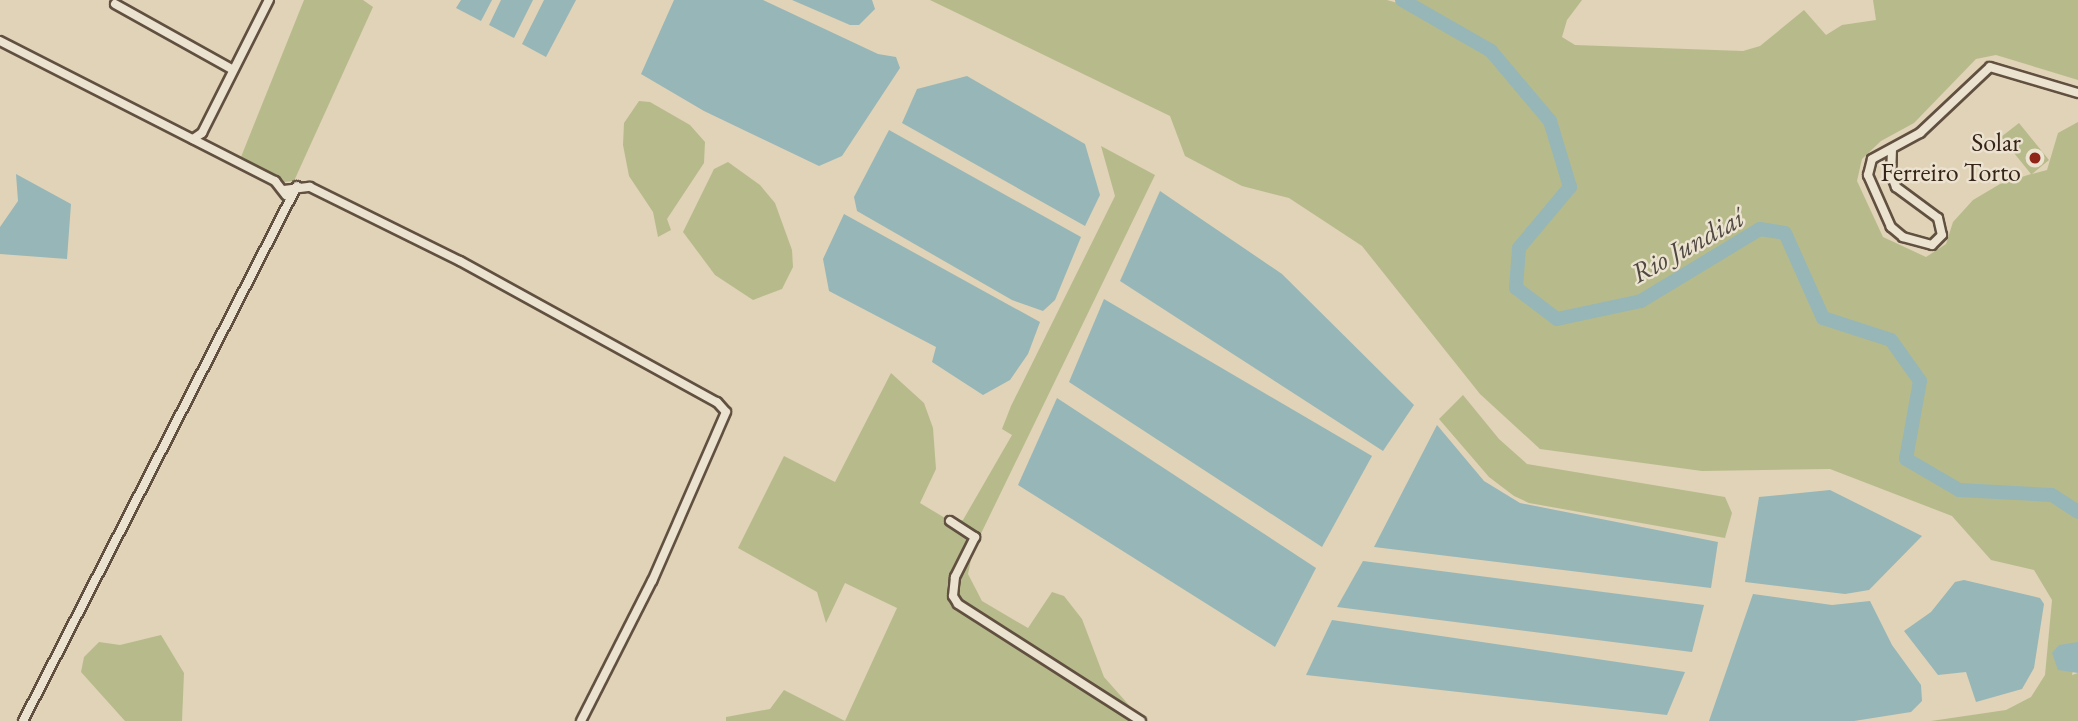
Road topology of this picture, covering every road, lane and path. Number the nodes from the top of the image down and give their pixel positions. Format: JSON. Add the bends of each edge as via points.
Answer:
{"nodes":[{"id":1,"x":268,"y":0,"type":"edge"},
{"id":2,"x":115,"y":4,"type":"dead end"},
{"id":3,"x":0,"y":41,"type":"edge"},
{"id":4,"x":232,"y":69,"type":"junction"},
{"id":5,"x":2078,"y":93,"type":"edge"},
{"id":6,"x":202,"y":133,"type":"junction"},
{"id":7,"x":193,"y":139,"type":"junction"},
{"id":8,"x":208,"y":146,"type":"junction"},
{"id":9,"x":1892,"y":149,"type":"junction"},
{"id":10,"x":297,"y":186,"type":"junction"},
{"id":11,"x":284,"y":190,"type":"junction"},
{"id":12,"x":288,"y":201,"type":"junction"},
{"id":13,"x":950,"y":521,"type":"dead end"},
{"id":14,"x":23,"y":721,"type":"edge"},
{"id":15,"x":581,"y":721,"type":"edge"},
{"id":16,"x":1141,"y":721,"type":"edge"}],
"edges":[{"from":1,"to":4,"type":"street"},
{"from":2,"to":4,"type":"street"},
{"from":3,"to":7,"type":"street"},
{"from":4,"to":6,"type":"street"},
{"from":5,"to":9,"type":"street","via":[[1990,67],[1920,133]]},
{"from":6,"to":7,"type":"street"},
{"from":6,"to":8,"type":"street"},
{"from":7,"to":8,"type":"street"},
{"from":8,"to":11,"type":"street"},
{"from":9,"to":9,"type":"street","via":[[1894,183],[1938,218],[1942,232],[1935,244],[1898,233],[1879,203],[1867,168],[1872,159]]},
{"from":10,"to":11,"type":"street"},
{"from":10,"to":12,"type":"street"},
{"from":10,"to":15,"type":"street","via":[[310,187],[460,261],[717,402],[726,412],[652,581]]},
{"from":11,"to":12,"type":"street"},
{"from":12,"to":14,"type":"street"},
{"from":13,"to":16,"type":"street","via":[[975,537],[955,577],[953,596],[958,604]]}]}
